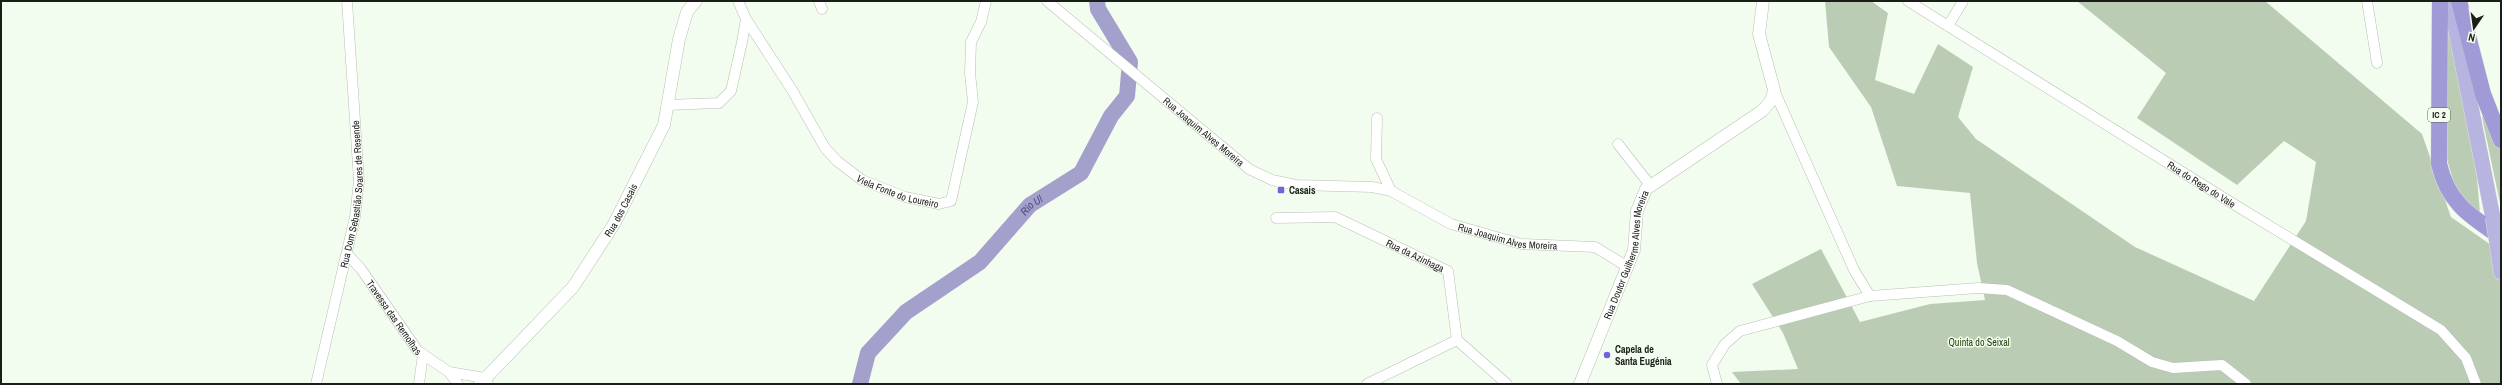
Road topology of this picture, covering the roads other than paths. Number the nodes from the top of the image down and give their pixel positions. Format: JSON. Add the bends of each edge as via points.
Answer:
{"nodes":[{"id":1,"x":347,"y":1,"type":"edge"},
{"id":2,"x":696,"y":1,"type":"edge"},
{"id":3,"x":738,"y":1,"type":"edge"},
{"id":4,"x":986,"y":1,"type":"edge"},
{"id":5,"x":1047,"y":1,"type":"edge"},
{"id":6,"x":1763,"y":1,"type":"edge"},
{"id":7,"x":1908,"y":1,"type":"edge"},
{"id":8,"x":1963,"y":1,"type":"edge"},
{"id":9,"x":2367,"y":1,"type":"edge"},
{"id":10,"x":2440,"y":1,"type":"edge"},
{"id":11,"x":2450,"y":1,"type":"edge"},
{"id":12,"x":2459,"y":1,"type":"edge"},
{"id":13,"x":746,"y":19,"type":"junction"},
{"id":14,"x":1948,"y":26,"type":"junction"},
{"id":15,"x":2464,"y":26,"type":"junction"},
{"id":16,"x":2377,"y":63,"type":"dead end"},
{"id":17,"x":1774,"y":90,"type":"junction"},
{"id":18,"x":667,"y":105,"type":"junction"},
{"id":19,"x":1377,"y":118,"type":"dead end"},
{"id":20,"x":2501,"y":140,"type":"edge"},
{"id":21,"x":1618,"y":144,"type":"dead end"},
{"id":22,"x":1650,"y":185,"type":"junction"},
{"id":23,"x":1391,"y":191,"type":"junction"},
{"id":24,"x":1276,"y":218,"type":"dead end"},
{"id":25,"x":2498,"y":230,"type":"edge"},
{"id":26,"x":347,"y":254,"type":"junction"},
{"id":27,"x":1628,"y":267,"type":"junction"},
{"id":28,"x":2501,"y":272,"type":"edge"},
{"id":29,"x":1870,"y":296,"type":"junction"},
{"id":30,"x":1457,"y":340,"type":"junction"},
{"id":31,"x":423,"y":354,"type":"junction"},
{"id":32,"x":448,"y":372,"type":"junction"},
{"id":33,"x":484,"y":382,"type":"edge"},
{"id":34,"x":316,"y":384,"type":"edge"},
{"id":35,"x":419,"y":384,"type":"edge"},
{"id":36,"x":458,"y":384,"type":"edge"},
{"id":37,"x":1367,"y":384,"type":"edge"},
{"id":38,"x":1507,"y":384,"type":"edge"},
{"id":39,"x":1580,"y":384,"type":"edge"},
{"id":40,"x":1716,"y":384,"type":"edge"},
{"id":41,"x":2246,"y":384,"type":"edge"},
{"id":42,"x":2476,"y":384,"type":"edge"}],
"edges":[{"from":1,"to":26,"type":"street","name":"Rua Dom Sebastião Soares de Resende","via":[[359,181]]},
{"from":2,"to":18,"type":"street","name":"Rua dos Casais","via":[[686,12]]},
{"from":3,"to":13,"type":"street"},
{"from":4,"to":13,"type":"street","name":"Viela Fonte do Loureiro","via":[[981,22],[971,42],[970,73],[973,102],[956,184],[951,201],[939,204],[905,197],[862,180],[837,161],[826,148]]},
{"from":5,"to":23,"type":"street","name":"Rua Joaquim Alves Moreira","via":[[1249,169],[1272,180],[1296,185],[1372,187]]},
{"from":6,"to":17,"type":"street","via":[[1759,34]]},
{"from":7,"to":14,"type":"street","name":"Rua do Rego do Vale"},
{"from":8,"to":14,"type":"street"},
{"from":9,"to":16,"type":"street"},
{"from":10,"to":25,"type":"highway","number":"IC 2","via":[[2439,164],[2443,184],[2454,201],[2472,217]]},
{"from":11,"to":25,"type":"main road"},
{"from":12,"to":15,"type":"highway"},
{"from":13,"to":18,"type":"street","via":[[731,91],[719,103],[702,106]]},
{"from":14,"to":42,"type":"street","name":"Rua do Rego do Vale","via":[[2441,330],[2466,358]]},
{"from":15,"to":20,"type":"highway","via":[[2483,94]]},
{"from":15,"to":25,"type":"main road"},
{"from":17,"to":22,"type":"street","name":"Rua Doutor Guilherme Alves Moreira","via":[[1771,101],[1762,111]]},
{"from":17,"to":29,"type":"street","via":[[1854,270]]},
{"from":18,"to":33,"type":"street","name":"Rua dos Casais","via":[[664,125],[614,224],[573,288]]},
{"from":19,"to":23,"type":"street","via":[[1376,159]]},
{"from":21,"to":22,"type":"street"},
{"from":22,"to":27,"type":"street","name":"Rua Doutor Guilherme Alves Moreira","via":[[1642,196],[1637,211],[1634,250]]},
{"from":23,"to":27,"type":"street","name":"Rua Joaquim Alves Moreira","via":[[1451,224],[1522,244],[1595,247]]},
{"from":24,"to":30,"type":"street","name":"Rua da Azinhaga","via":[[1335,217],[1448,271]]},
{"from":25,"to":28,"type":"main road"},
{"from":26,"to":31,"type":"street","name":"Travessa das Remolhas","via":[[361,269],[418,351]]},
{"from":26,"to":34,"type":"street","name":"Rua Dom Sebastião Soares de Resende"},
{"from":27,"to":39,"type":"street","name":"Rua Doutor Guilherme Alves Moreira"},
{"from":29,"to":40,"type":"street","via":[[1740,331],[1725,344],[1712,365]]},
{"from":29,"to":41,"type":"street","via":[[1978,288],[2007,290],[2116,341],[2152,362],[2173,368],[2222,365]]},
{"from":30,"to":37,"type":"street"},
{"from":30,"to":38,"type":"street"},
{"from":31,"to":32,"type":"street","name":"Travessa das Remolhas"},
{"from":31,"to":35,"type":"street"},
{"from":32,"to":33,"type":"street","name":"Travessa das Remolhas"},
{"from":32,"to":36,"type":"street","name":"Travessa das Remolhas"}]}
